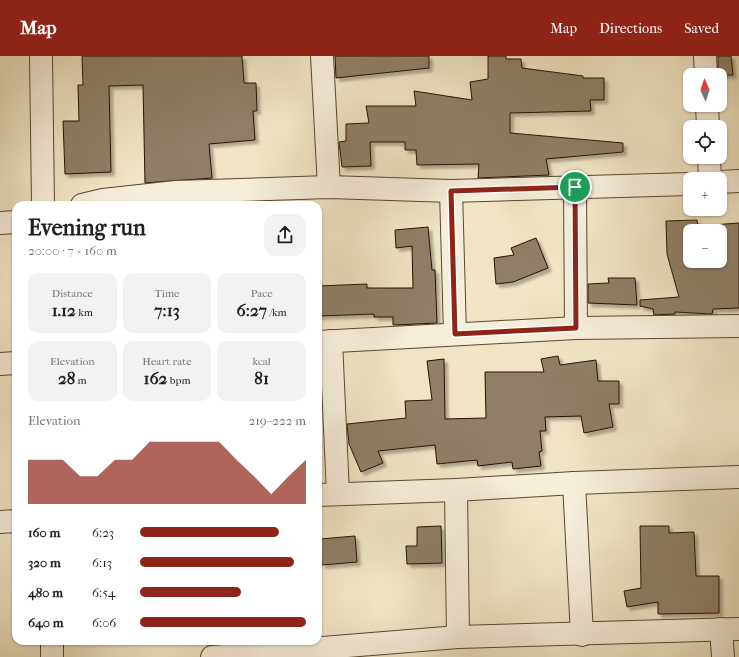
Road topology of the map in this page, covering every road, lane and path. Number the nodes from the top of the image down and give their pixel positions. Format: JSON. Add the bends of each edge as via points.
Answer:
{"nodes":[{"id":1,"x":41,"y":56,"type":"edge"},
{"id":2,"x":322,"y":56,"type":"edge"},
{"id":3,"x":705,"y":56,"type":"edge"},
{"id":4,"x":706,"y":68,"type":"edge"},
{"id":5,"x":739,"y":181,"type":"edge"},
{"id":6,"x":727,"y":182,"type":"edge"},
{"id":7,"x":683,"y":184,"type":"edge"},
{"id":8,"x":575,"y":187,"type":"junction"},
{"id":9,"x":329,"y":188,"type":"junction"},
{"id":10,"x":451,"y":191,"type":"junction"},
{"id":11,"x":43,"y":201,"type":"edge"},
{"id":12,"x":99,"y":201,"type":"edge"},
{"id":13,"x":12,"y":222,"type":"edge"},
{"id":14,"x":0,"y":223,"type":"edge"},
{"id":15,"x":739,"y":326,"type":"edge"},
{"id":16,"x":576,"y":328,"type":"junction"},
{"id":17,"x":455,"y":334,"type":"junction"},
{"id":18,"x":324,"y":342,"type":"edge"},
{"id":19,"x":12,"y":363,"type":"edge"},
{"id":20,"x":0,"y":364,"type":"edge"},
{"id":21,"x":739,"y":478,"type":"edge"},
{"id":22,"x":574,"y":483,"type":"junction"},
{"id":23,"x":456,"y":490,"type":"junction"},
{"id":24,"x":328,"y":495,"type":"edge"},
{"id":25,"x":0,"y":522,"type":"edge"},
{"id":26,"x":12,"y":522,"type":"edge"},
{"id":27,"x":730,"y":629,"type":"edge"},
{"id":28,"x":582,"y":634,"type":"junction"},
{"id":29,"x":458,"y":637,"type":"junction"},
{"id":30,"x":52,"y":645,"type":"edge"},
{"id":31,"x":339,"y":652,"type":"edge"},
{"id":32,"x":52,"y":657,"type":"edge"},
{"id":33,"x":212,"y":657,"type":"edge"},
{"id":34,"x":723,"y":657,"type":"edge"}],
"edges":[{"from":1,"to":11,"type":"street"},
{"from":2,"to":9,"type":"street"},
{"from":3,"to":4,"type":"street"},
{"from":5,"to":6,"type":"street"},
{"from":7,"to":8,"type":"street"},
{"from":8,"to":10,"type":"street"},
{"from":8,"to":16,"type":"street"},
{"from":9,"to":10,"type":"street"},
{"from":9,"to":12,"type":"street","via":[[176,192]]},
{"from":10,"to":17,"type":"street"},
{"from":13,"to":14,"type":"street"},
{"from":15,"to":16,"type":"street"},
{"from":16,"to":17,"type":"street"},
{"from":17,"to":18,"type":"street"},
{"from":18,"to":24,"type":"street"},
{"from":19,"to":20,"type":"street"},
{"from":21,"to":22,"type":"street"},
{"from":22,"to":23,"type":"street"},
{"from":22,"to":28,"type":"street"},
{"from":23,"to":24,"type":"street"},
{"from":23,"to":29,"type":"street"},
{"from":25,"to":26,"type":"street"},
{"from":27,"to":28,"type":"street"},
{"from":27,"to":34,"type":"street"},
{"from":28,"to":29,"type":"street"},
{"from":29,"to":31,"type":"street"},
{"from":30,"to":32,"type":"street"},
{"from":31,"to":33,"type":"street"}]}
